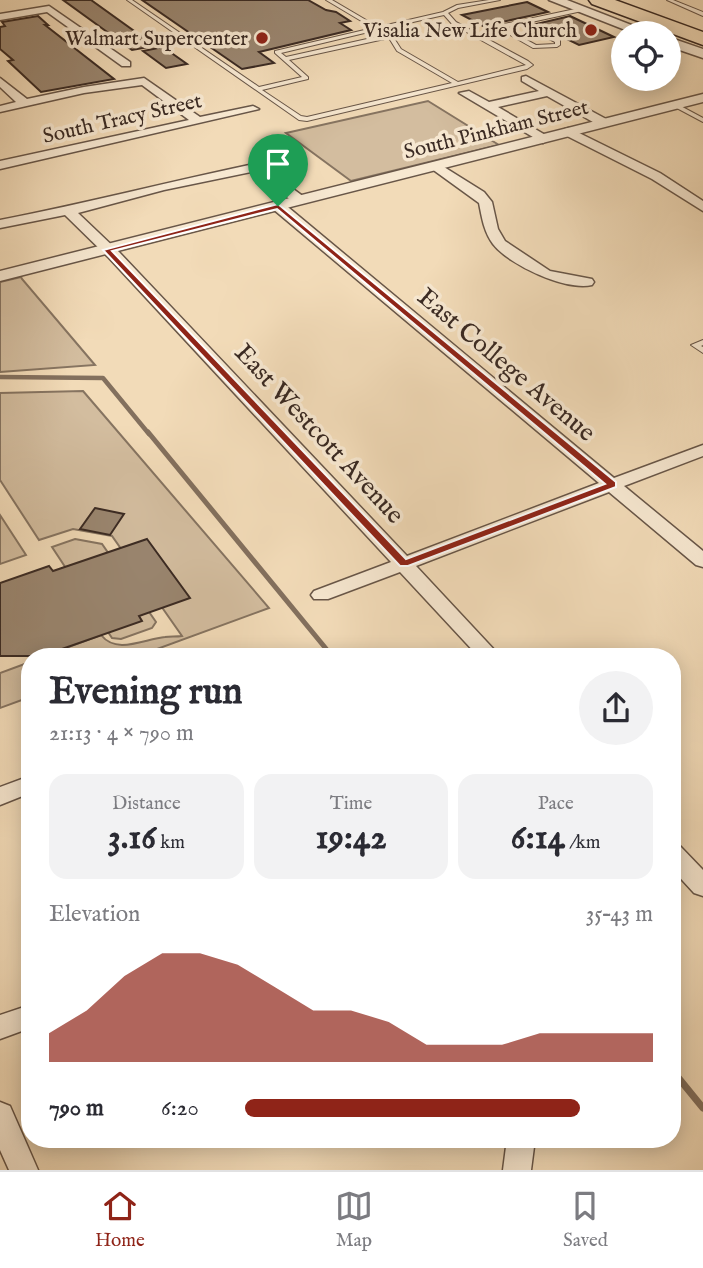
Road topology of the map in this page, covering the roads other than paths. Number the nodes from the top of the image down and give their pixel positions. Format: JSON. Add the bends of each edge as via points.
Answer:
{"nodes":[{"id":1,"x":129,"y":0,"type":"edge"},
{"id":2,"x":328,"y":0,"type":"edge"},
{"id":3,"x":475,"y":0,"type":"edge"},
{"id":4,"x":498,"y":0,"type":"edge"},
{"id":5,"x":555,"y":0,"type":"edge"},
{"id":6,"x":598,"y":0,"type":"edge"},
{"id":7,"x":635,"y":0,"type":"edge"},
{"id":8,"x":669,"y":0,"type":"edge"},
{"id":9,"x":457,"y":7,"type":"junction"},
{"id":10,"x":580,"y":10,"type":"junction"},
{"id":11,"x":445,"y":13,"type":"junction"},
{"id":12,"x":703,"y":14,"type":"edge"},
{"id":13,"x":0,"y":17,"type":"edge"},
{"id":14,"x":611,"y":21,"type":"edge"},
{"id":15,"x":523,"y":23,"type":"junction"},
{"id":16,"x":703,"y":24,"type":"edge"},
{"id":17,"x":376,"y":27,"type":"junction"},
{"id":18,"x":512,"y":34,"type":"junction"},
{"id":19,"x":390,"y":36,"type":"junction"},
{"id":20,"x":485,"y":39,"type":"junction"},
{"id":21,"x":703,"y":39,"type":"edge"},
{"id":22,"x":681,"y":46,"type":"edge"},
{"id":23,"x":703,"y":54,"type":"edge"},
{"id":24,"x":284,"y":59,"type":"junction"},
{"id":25,"x":127,"y":64,"type":"dead end"},
{"id":26,"x":526,"y":79,"type":"dead end"},
{"id":27,"x":0,"y":81,"type":"edge"},
{"id":28,"x":461,"y":88,"type":"junction"},
{"id":29,"x":259,"y":89,"type":"junction"},
{"id":30,"x":548,"y":92,"type":"junction"},
{"id":31,"x":703,"y":98,"type":"edge"},
{"id":32,"x":25,"y":104,"type":"junction"},
{"id":33,"x":675,"y":105,"type":"junction"},
{"id":34,"x":488,"y":106,"type":"junction"},
{"id":35,"x":253,"y":108,"type":"dead end"},
{"id":36,"x":0,"y":109,"type":"edge"},
{"id":37,"x":703,"y":120,"type":"edge"},
{"id":38,"x":198,"y":121,"type":"junction"},
{"id":39,"x":604,"y":123,"type":"junction"},
{"id":40,"x":569,"y":132,"type":"junction"},
{"id":41,"x":543,"y":139,"type":"junction"},
{"id":42,"x":0,"y":165,"type":"edge"},
{"id":43,"x":436,"y":166,"type":"junction"},
{"id":44,"x":299,"y":201,"type":"junction"},
{"id":45,"x":278,"y":206,"type":"junction"},
{"id":46,"x":703,"y":207,"type":"edge"},
{"id":47,"x":68,"y":211,"type":"junction"},
{"id":48,"x":0,"y":224,"type":"edge"},
{"id":49,"x":107,"y":250,"type":"junction"},
{"id":50,"x":0,"y":276,"type":"edge"},
{"id":51,"x":587,"y":282,"type":"dead end"},
{"id":52,"x":703,"y":342,"type":"edge"},
{"id":53,"x":703,"y":351,"type":"edge"},
{"id":54,"x":703,"y":450,"type":"edge"},
{"id":55,"x":612,"y":484,"type":"junction"},
{"id":56,"x":703,"y":561,"type":"edge"},
{"id":57,"x":404,"y":563,"type":"junction"},
{"id":58,"x":321,"y":595,"type":"dead end"},
{"id":59,"x":483,"y":648,"type":"edge"},
{"id":60,"x":21,"y":788,"type":"edge"},
{"id":61,"x":0,"y":796,"type":"edge"},
{"id":62,"x":681,"y":863,"type":"edge"},
{"id":63,"x":703,"y":886,"type":"edge"},
{"id":64,"x":21,"y":1019,"type":"edge"},
{"id":65,"x":0,"y":1027,"type":"edge"},
{"id":66,"x":520,"y":1148,"type":"edge"},
{"id":67,"x":517,"y":1170,"type":"edge"}],
"edges":[{"from":1,"to":29,"type":"lane"},
{"from":2,"to":17,"type":"lane"},
{"from":3,"to":9,"type":"lane"},
{"from":4,"to":9,"type":"lane"},
{"from":5,"to":10,"type":"street"},
{"from":6,"to":21,"type":"highway"},
{"from":7,"to":16,"type":"highway"},
{"from":8,"to":12,"type":"lane"},
{"from":9,"to":11,"type":"lane"},
{"from":10,"to":14,"type":"street"},
{"from":10,"to":15,"type":"lane"},
{"from":11,"to":17,"type":"lane"},
{"from":11,"to":20,"type":"lane"},
{"from":13,"to":25,"type":"street","via":[[49,9]]},
{"from":15,"to":18,"type":"lane","via":[[501,28]]},
{"from":15,"to":18,"type":"lane","via":[[559,43],[539,48]]},
{"from":17,"to":19,"type":"lane"},
{"from":17,"to":24,"type":"lane","via":[[277,52]]},
{"from":18,"to":20,"type":"lane"},
{"from":19,"to":24,"type":"lane"},
{"from":19,"to":28,"type":"lane","via":[[399,50]]},
{"from":20,"to":28,"type":"lane","via":[[530,65]]},
{"from":22,"to":23,"type":"street"},
{"from":24,"to":29,"type":"lane","via":[[306,78]]},
{"from":26,"to":30,"type":"street"},
{"from":27,"to":32,"type":"street"},
{"from":28,"to":29,"type":"lane","via":[[307,118],[299,118]]},
{"from":28,"to":34,"type":"street"},
{"from":30,"to":34,"type":"street"},
{"from":30,"to":39,"type":"street"},
{"from":31,"to":33,"type":"street","name":"South Pinkham Street"},
{"from":32,"to":36,"type":"street"},
{"from":32,"to":38,"type":"street","via":[[144,81]]},
{"from":33,"to":37,"type":"lane"},
{"from":33,"to":39,"type":"street","name":"South Pinkham Street"},
{"from":34,"to":41,"type":"street"},
{"from":35,"to":38,"type":"street","name":"South Tracy Street"},
{"from":38,"to":42,"type":"street","name":"South Tracy Street"},
{"from":39,"to":40,"type":"street","name":"South Pinkham Street"},
{"from":40,"to":41,"type":"street","name":"South Pinkham Street"},
{"from":40,"to":46,"type":"street","via":[[656,176]]},
{"from":41,"to":43,"type":"street","name":"South Pinkham Street"},
{"from":43,"to":44,"type":"street","name":"South Pinkham Street"},
{"from":43,"to":51,"type":"street","via":[[480,195],[500,243],[545,275]]},
{"from":44,"to":45,"type":"street","name":"South Pinkham Street"},
{"from":44,"to":47,"type":"street","via":[[258,167]]},
{"from":45,"to":49,"type":"street","name":"South Pinkham Street"},
{"from":45,"to":55,"type":"street","name":"East College Avenue"},
{"from":47,"to":48,"type":"street"},
{"from":47,"to":49,"type":"street"},
{"from":49,"to":50,"type":"street","name":"South Pinkham Street"},
{"from":49,"to":57,"type":"street","name":"East Westcott Avenue"},
{"from":52,"to":53,"type":"lane","via":[[695,345]]},
{"from":54,"to":55,"type":"street"},
{"from":55,"to":56,"type":"street","name":"East College Avenue"},
{"from":55,"to":57,"type":"street"},
{"from":57,"to":58,"type":"street"},
{"from":57,"to":59,"type":"street","name":"East Westcott Avenue"},
{"from":60,"to":61,"type":"street"},
{"from":62,"to":63,"type":"street"},
{"from":64,"to":65,"type":"street"},
{"from":66,"to":67,"type":"street"}]}
